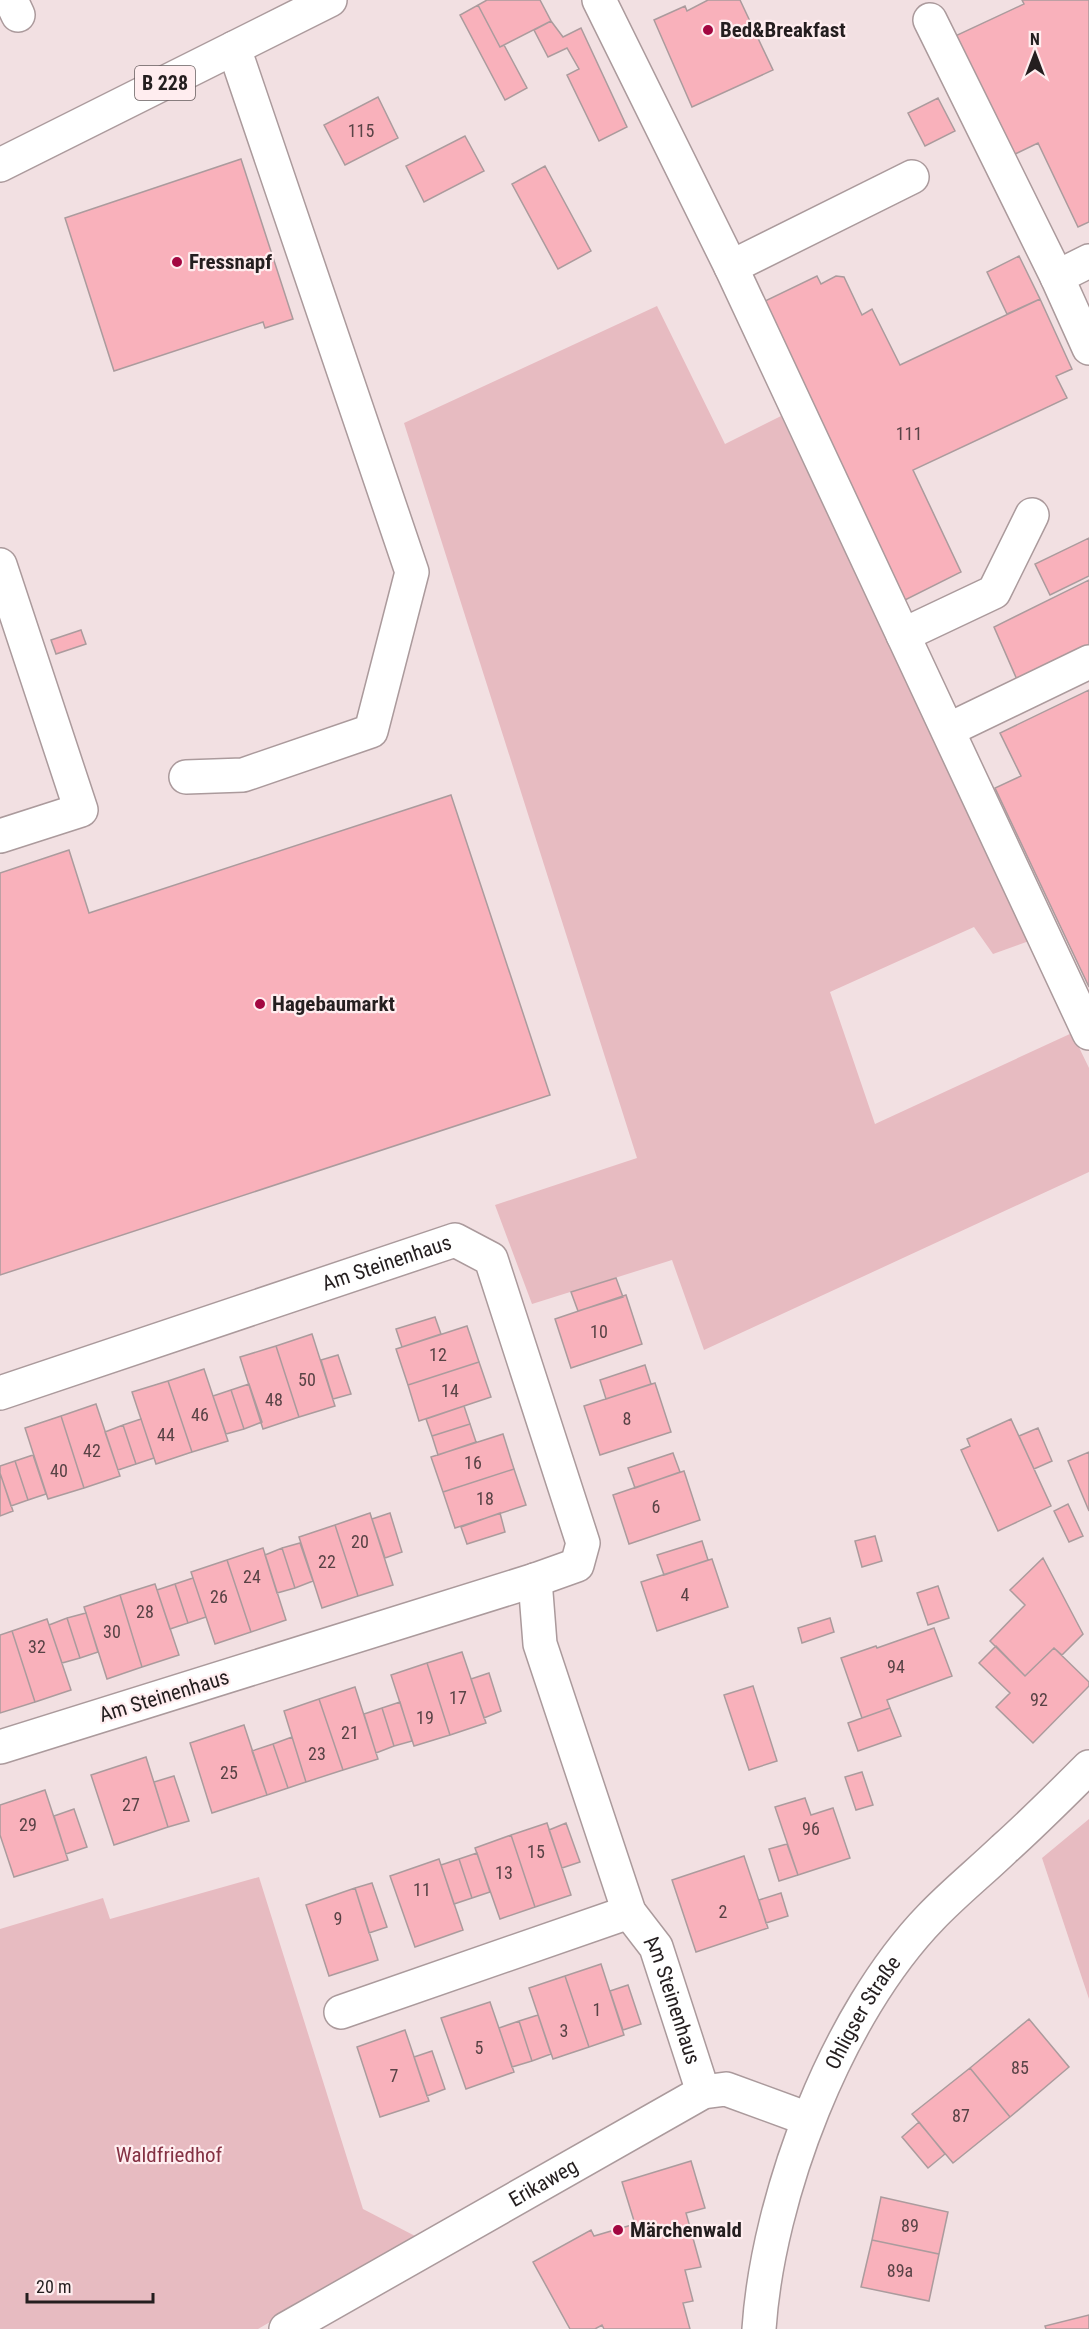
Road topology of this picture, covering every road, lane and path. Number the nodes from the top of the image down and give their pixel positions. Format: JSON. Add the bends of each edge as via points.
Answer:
{"nodes":[{"id":1,"x":330,"y":0,"type":"edge"},
{"id":2,"x":599,"y":0,"type":"edge"},
{"id":3,"x":930,"y":20,"type":"dead end"},
{"id":4,"x":234,"y":48,"type":"junction"},
{"id":5,"x":0,"y":165,"type":"edge"},
{"id":6,"x":912,"y":177,"type":"dead end"},
{"id":7,"x":1089,"y":261,"type":"edge"},
{"id":8,"x":731,"y":267,"type":"junction"},
{"id":9,"x":1057,"y":277,"type":"junction"},
{"id":10,"x":1089,"y":348,"type":"edge"},
{"id":11,"x":1032,"y":515,"type":"dead end"},
{"id":12,"x":0,"y":565,"type":"edge"},
{"id":13,"x":903,"y":635,"type":"junction"},
{"id":14,"x":1089,"y":662,"type":"edge"},
{"id":15,"x":948,"y":730,"type":"junction"},
{"id":16,"x":186,"y":777,"type":"dead end"},
{"id":17,"x":0,"y":836,"type":"edge"},
{"id":18,"x":1089,"y":1033,"type":"edge"},
{"id":19,"x":0,"y":1393,"type":"edge"},
{"id":20,"x":535,"y":1580,"type":"junction"},
{"id":21,"x":0,"y":1747,"type":"edge"},
{"id":22,"x":1089,"y":1767,"type":"edge"},
{"id":23,"x":629,"y":1912,"type":"junction"},
{"id":24,"x":341,"y":2012,"type":"dead end"},
{"id":25,"x":703,"y":2092,"type":"junction"},
{"id":26,"x":808,"y":2119,"type":"junction"},
{"id":27,"x":286,"y":2329,"type":"edge"},
{"id":28,"x":759,"y":2329,"type":"edge"}],
"edges":[{"from":1,"to":4,"type":"street","number":"B 228"},
{"from":2,"to":8,"type":"street"},
{"from":3,"to":9,"type":"street"},
{"from":4,"to":5,"type":"street","number":"B 228"},
{"from":4,"to":16,"type":"street","via":[[412,572],[371,730],[243,775]]},
{"from":6,"to":8,"type":"street"},
{"from":7,"to":9,"type":"street"},
{"from":8,"to":13,"type":"street"},
{"from":9,"to":10,"type":"street"},
{"from":11,"to":13,"type":"street","via":[[994,592]]},
{"from":12,"to":17,"type":"street","via":[[81,810]]},
{"from":13,"to":15,"type":"street"},
{"from":14,"to":15,"type":"street"},
{"from":15,"to":18,"type":"street"},
{"from":19,"to":20,"type":"street","name":"Am Steinenhaus","via":[[455,1240],[491,1259],[583,1543],[577,1564]]},
{"from":20,"to":21,"type":"street","name":"Am Steinenhaus"},
{"from":20,"to":23,"type":"street","name":"Am Steinenhaus","via":[[540,1644]]},
{"from":22,"to":26,"type":"street","name":"Ohligser Straße","via":[[930,1917],[890,1965],[855,2021]]},
{"from":23,"to":24,"type":"street","name":"Am Steinenhaus"},
{"from":23,"to":25,"type":"street","name":"Am Steinenhaus","via":[[656,1947]]},
{"from":25,"to":26,"type":"street","name":"Erikaweg","via":[[726,2089]]},
{"from":25,"to":27,"type":"street","name":"Erikaweg"},
{"from":26,"to":28,"type":"street","name":"Ohligser Straße","via":[[775,2225]]}]}
